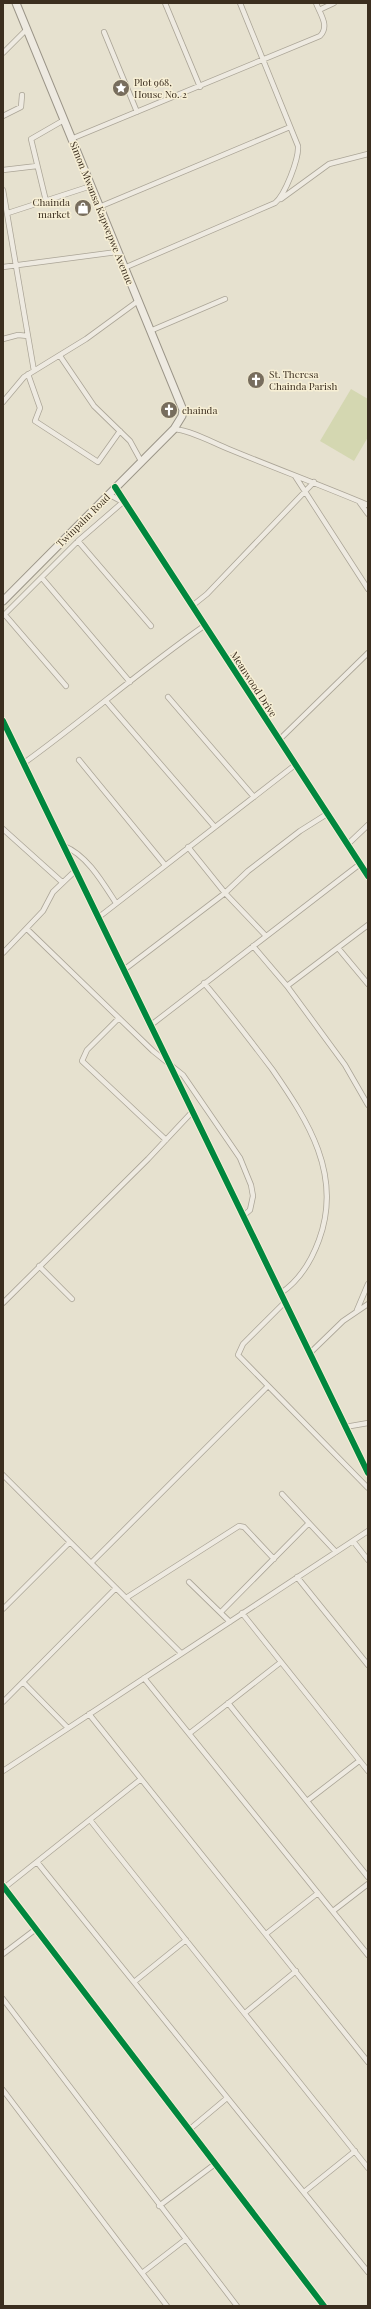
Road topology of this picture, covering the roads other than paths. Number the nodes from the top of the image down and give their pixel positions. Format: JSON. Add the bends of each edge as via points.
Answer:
{"nodes":[{"id":1,"x":16,"y":3,"type":"edge"},
{"id":2,"x":165,"y":3,"type":"edge"},
{"id":3,"x":240,"y":3,"type":"edge"},
{"id":4,"x":316,"y":3,"type":"edge"},
{"id":5,"x":334,"y":3,"type":"edge"},
{"id":6,"x":319,"y":10,"type":"junction"},
{"id":7,"x":27,"y":29,"type":"junction"},
{"id":8,"x":104,"y":32,"type":"dead end"},
{"id":9,"x":3,"y":53,"type":"edge"},
{"id":10,"x":263,"y":60,"type":"junction"},
{"id":11,"x":200,"y":87,"type":"junction"},
{"id":12,"x":22,"y":95,"type":"dead end"},
{"id":13,"x":138,"y":112,"type":"junction"},
{"id":14,"x":3,"y":116,"type":"edge"},
{"id":15,"x":64,"y":120,"type":"junction"},
{"id":16,"x":290,"y":127,"type":"junction"},
{"id":17,"x":72,"y":139,"type":"junction"},
{"id":18,"x":368,"y":154,"type":"edge"},
{"id":19,"x":37,"y":166,"type":"junction"},
{"id":20,"x":3,"y":170,"type":"edge"},
{"id":21,"x":90,"y":186,"type":"junction"},
{"id":22,"x":3,"y":191,"type":"edge"},
{"id":23,"x":46,"y":201,"type":"junction"},
{"id":24,"x":275,"y":203,"type":"junction"},
{"id":25,"x":99,"y":207,"type":"junction"},
{"id":26,"x":8,"y":214,"type":"junction"},
{"id":27,"x":117,"y":252,"type":"junction"},
{"id":28,"x":17,"y":265,"type":"junction"},
{"id":29,"x":3,"y":267,"type":"edge"},
{"id":30,"x":124,"y":268,"type":"junction"},
{"id":31,"x":225,"y":299,"type":"dead end"},
{"id":32,"x":138,"y":301,"type":"junction"},
{"id":33,"x":150,"y":331,"type":"junction"},
{"id":34,"x":28,"y":336,"type":"junction"},
{"id":35,"x":3,"y":339,"type":"edge"},
{"id":36,"x":60,"y":356,"type":"junction"},
{"id":37,"x":34,"y":371,"type":"junction"},
{"id":38,"x":28,"y":374,"type":"junction"},
{"id":39,"x":3,"y":402,"type":"edge"},
{"id":40,"x":179,"y":422,"type":"joint"},
{"id":41,"x":174,"y":429,"type":"junction"},
{"id":42,"x":120,"y":431,"type":"junction"},
{"id":43,"x":141,"y":461,"type":"junction"},
{"id":44,"x":295,"y":476,"type":"junction"},
{"id":45,"x":314,"y":482,"type":"junction"},
{"id":46,"x":115,"y":487,"type":"junction"},
{"id":47,"x":304,"y":491,"type":"junction"},
{"id":48,"x":108,"y":494,"type":"junction"},
{"id":49,"x":359,"y":501,"type":"junction"},
{"id":50,"x":123,"y":502,"type":"junction"},
{"id":51,"x":368,"y":505,"type":"edge"},
{"id":52,"x":368,"y":514,"type":"edge"},
{"id":53,"x":78,"y":541,"type":"junction"},
{"id":54,"x":42,"y":578,"type":"junction"},
{"id":55,"x":368,"y":589,"type":"edge"},
{"id":56,"x":3,"y":601,"type":"edge"},
{"id":57,"x":192,"y":606,"type":"junction"},
{"id":58,"x":4,"y":616,"type":"edge"},
{"id":59,"x":151,"y":626,"type":"dead end"},
{"id":60,"x":204,"y":626,"type":"junction"},
{"id":61,"x":368,"y":653,"type":"edge"},
{"id":62,"x":130,"y":682,"type":"junction"},
{"id":63,"x":66,"y":686,"type":"dead end"},
{"id":64,"x":168,"y":697,"type":"dead end"},
{"id":65,"x":106,"y":701,"type":"junction"},
{"id":66,"x":3,"y":720,"type":"edge"},
{"id":67,"x":279,"y":740,"type":"junction"},
{"id":68,"x":79,"y":760,"type":"dead end"},
{"id":69,"x":24,"y":763,"type":"junction"},
{"id":70,"x":295,"y":765,"type":"junction"},
{"id":71,"x":254,"y":797,"type":"junction"},
{"id":72,"x":327,"y":814,"type":"junction"},
{"id":73,"x":368,"y":825,"type":"edge"},
{"id":74,"x":214,"y":826,"type":"junction"},
{"id":75,"x":3,"y":829,"type":"edge"},
{"id":76,"x":348,"y":845,"type":"junction"},
{"id":77,"x":64,"y":846,"type":"junction"},
{"id":78,"x":188,"y":847,"type":"junction"},
{"id":79,"x":360,"y":864,"type":"junction"},
{"id":80,"x":165,"y":865,"type":"junction"},
{"id":81,"x":76,"y":870,"type":"junction"},
{"id":82,"x":368,"y":876,"type":"edge"},
{"id":83,"x":62,"y":882,"type":"junction"},
{"id":84,"x":225,"y":893,"type":"junction"},
{"id":85,"x":116,"y":903,"type":"junction"},
{"id":86,"x":99,"y":917,"type":"junction"},
{"id":87,"x":368,"y":925,"type":"edge"},
{"id":88,"x":27,"y":929,"type":"junction"},
{"id":89,"x":266,"y":936,"type":"junction"},
{"id":90,"x":253,"y":946,"type":"junction"},
{"id":91,"x":338,"y":948,"type":"junction"},
{"id":92,"x":3,"y":953,"type":"edge"},
{"id":93,"x":125,"y":969,"type":"junction"},
{"id":94,"x":204,"y":984,"type":"junction"},
{"id":95,"x":368,"y":984,"type":"edge"},
{"id":96,"x":287,"y":986,"type":"junction"},
{"id":97,"x":119,"y":1018,"type":"junction"},
{"id":98,"x":151,"y":1025,"type":"junction"},
{"id":99,"x":169,"y":1063,"type":"junction"},
{"id":100,"x":368,"y":1105,"type":"edge"},
{"id":101,"x":192,"y":1111,"type":"junction"},
{"id":102,"x":166,"y":1140,"type":"junction"},
{"id":103,"x":243,"y":1216,"type":"junction"},
{"id":104,"x":39,"y":1266,"type":"junction"},
{"id":105,"x":368,"y":1284,"type":"edge"},
{"id":106,"x":280,"y":1293,"type":"junction"},
{"id":107,"x":72,"y":1299,"type":"dead end"},
{"id":108,"x":285,"y":1302,"type":"junction"},
{"id":109,"x":3,"y":1303,"type":"edge"},
{"id":110,"x":368,"y":1304,"type":"edge"},
{"id":111,"x":357,"y":1310,"type":"junction"},
{"id":112,"x":310,"y":1353,"type":"junction"},
{"id":113,"x":268,"y":1386,"type":"junction"},
{"id":114,"x":368,"y":1423,"type":"edge"},
{"id":115,"x":345,"y":1426,"type":"junction"},
{"id":116,"x":368,"y":1473,"type":"edge"},
{"id":117,"x":3,"y":1475,"type":"edge"},
{"id":118,"x":368,"y":1488,"type":"edge"},
{"id":119,"x":282,"y":1494,"type":"dead end"},
{"id":120,"x":309,"y":1523,"type":"junction"},
{"id":121,"x":368,"y":1531,"type":"edge"},
{"id":122,"x":353,"y":1540,"type":"junction"},
{"id":123,"x":70,"y":1542,"type":"junction"},
{"id":124,"x":336,"y":1552,"type":"junction"},
{"id":125,"x":274,"y":1559,"type":"junction"},
{"id":126,"x":368,"y":1560,"type":"edge"},
{"id":127,"x":91,"y":1563,"type":"junction"},
{"id":128,"x":297,"y":1578,"type":"junction"},
{"id":129,"x":188,"y":1582,"type":"dead end"},
{"id":130,"x":116,"y":1588,"type":"junction"},
{"id":131,"x":126,"y":1598,"type":"junction"},
{"id":132,"x":3,"y":1609,"type":"edge"},
{"id":133,"x":221,"y":1612,"type":"junction"},
{"id":134,"x":242,"y":1613,"type":"junction"},
{"id":135,"x":230,"y":1622,"type":"junction"},
{"id":136,"x":181,"y":1653,"type":"junction"},
{"id":137,"x":281,"y":1662,"type":"junction"},
{"id":138,"x":368,"y":1665,"type":"edge"},
{"id":139,"x":144,"y":1678,"type":"junction"},
{"id":140,"x":23,"y":1682,"type":"junction"},
{"id":141,"x":3,"y":1702,"type":"edge"},
{"id":142,"x":228,"y":1703,"type":"junction"},
{"id":143,"x":89,"y":1714,"type":"junction"},
{"id":144,"x":68,"y":1728,"type":"junction"},
{"id":145,"x":190,"y":1733,"type":"junction"},
{"id":146,"x":359,"y":1761,"type":"junction"},
{"id":147,"x":3,"y":1771,"type":"edge"},
{"id":148,"x":368,"y":1771,"type":"edge"},
{"id":149,"x":140,"y":1779,"type":"junction"},
{"id":150,"x":307,"y":1801,"type":"junction"},
{"id":151,"x":90,"y":1820,"type":"junction"},
{"id":152,"x":37,"y":1862,"type":"junction"},
{"id":153,"x":368,"y":1877,"type":"edge"},
{"id":154,"x":368,"y":1884,"type":"edge"},
{"id":155,"x":4,"y":1887,"type":"edge"},
{"id":156,"x":318,"y":1893,"type":"junction"},
{"id":157,"x":333,"y":1911,"type":"junction"},
{"id":158,"x":36,"y":1929,"type":"junction"},
{"id":159,"x":266,"y":1934,"type":"junction"},
{"id":160,"x":186,"y":1940,"type":"junction"},
{"id":161,"x":3,"y":1954,"type":"edge"},
{"id":162,"x":368,"y":1955,"type":"edge"},
{"id":163,"x":296,"y":1971,"type":"junction"},
{"id":164,"x":134,"y":1982,"type":"junction"},
{"id":165,"x":3,"y":1999,"type":"edge"},
{"id":166,"x":245,"y":2013,"type":"junction"},
{"id":167,"x":368,"y":2062,"type":"edge"},
{"id":168,"x":3,"y":2090,"type":"edge"},
{"id":169,"x":227,"y":2098,"type":"junction"},
{"id":170,"x":190,"y":2130,"type":"junction"},
{"id":171,"x":355,"y":2151,"type":"junction"},
{"id":172,"x":215,"y":2164,"type":"junction"},
{"id":173,"x":368,"y":2168,"type":"edge"},
{"id":174,"x":304,"y":2192,"type":"junction"},
{"id":175,"x":160,"y":2206,"type":"junction"},
{"id":176,"x":186,"y":2239,"type":"junction"},
{"id":177,"x":368,"y":2272,"type":"edge"},
{"id":178,"x":142,"y":2273,"type":"junction"},
{"id":179,"x":167,"y":2306,"type":"edge"},
{"id":180,"x":237,"y":2306,"type":"edge"},
{"id":181,"x":324,"y":2306,"type":"edge"}],
"edges":[{"from":1,"to":7,"type":"main road","name":"Simon Mwansa Kapwepwe Avenue"},
{"from":2,"to":11,"type":"street"},
{"from":3,"to":10,"type":"street"},
{"from":4,"to":6,"type":"street"},
{"from":5,"to":6,"type":"street"},
{"from":6,"to":10,"type":"street","via":[[325,29],[320,36]]},
{"from":7,"to":9,"type":"street"},
{"from":7,"to":15,"type":"main road","name":"Simon Mwansa Kapwepwe Avenue"},
{"from":8,"to":13,"type":"street"},
{"from":10,"to":11,"type":"street"},
{"from":10,"to":16,"type":"street"},
{"from":11,"to":13,"type":"street"},
{"from":12,"to":14,"type":"street","via":[[21,107]]},
{"from":13,"to":17,"type":"street"},
{"from":15,"to":17,"type":"main road","name":"Simon Mwansa Kapwepwe Avenue"},
{"from":15,"to":19,"type":"street","via":[[32,138]]},
{"from":16,"to":24,"type":"street","via":[[298,146],[298,154],[282,195]]},
{"from":16,"to":25,"type":"street"},
{"from":17,"to":21,"type":"main road","name":"Simon Mwansa Kapwepwe Avenue"},
{"from":18,"to":24,"type":"street","via":[[329,164]]},
{"from":19,"to":20,"type":"street"},
{"from":19,"to":23,"type":"street"},
{"from":21,"to":23,"type":"street"},
{"from":21,"to":25,"type":"main road","name":"Simon Mwansa Kapwepwe Avenue"},
{"from":22,"to":26,"type":"street"},
{"from":23,"to":26,"type":"street"},
{"from":24,"to":30,"type":"street"},
{"from":25,"to":27,"type":"main road","name":"Simon Mwansa Kapwepwe Avenue"},
{"from":26,"to":28,"type":"street"},
{"from":27,"to":28,"type":"street"},
{"from":27,"to":30,"type":"main road","name":"Simon Mwansa Kapwepwe Avenue"},
{"from":28,"to":29,"type":"street"},
{"from":28,"to":34,"type":"street"},
{"from":30,"to":32,"type":"main road","name":"Simon Mwansa Kapwepwe Avenue"},
{"from":31,"to":33,"type":"street"},
{"from":32,"to":33,"type":"main road","name":"Simon Mwansa Kapwepwe Avenue"},
{"from":32,"to":36,"type":"street"},
{"from":33,"to":40,"type":"main road","name":"Simon Mwansa Kapwepwe Avenue","via":[[182,405]]},
{"from":34,"to":35,"type":"street","via":[[18,335]]},
{"from":34,"to":37,"type":"street"},
{"from":36,"to":37,"type":"street"},
{"from":36,"to":42,"type":"street","via":[[94,406]]},
{"from":37,"to":38,"type":"street"},
{"from":38,"to":39,"type":"street"},
{"from":38,"to":42,"type":"street","via":[[40,408],[35,421],[96,461],[98,462]]},
{"from":40,"to":41,"type":"main road","name":"Twinpalm Road"},
{"from":41,"to":43,"type":"main road","name":"Twinpalm Road"},
{"from":41,"to":44,"type":"street","via":[[194,434]]},
{"from":42,"to":43,"type":"street","via":[[130,441]]},
{"from":43,"to":46,"type":"main road","name":"Twinpalm Road"},
{"from":44,"to":45,"type":"street"},
{"from":44,"to":47,"type":"street"},
{"from":45,"to":47,"type":"street"},
{"from":45,"to":49,"type":"street"},
{"from":46,"to":48,"type":"main road","name":"Twinpalm Road"},
{"from":46,"to":50,"type":"street","name":"Meanwood Drive"},
{"from":47,"to":55,"type":"street"},
{"from":47,"to":57,"type":"street","via":[[207,594]]},
{"from":48,"to":50,"type":"street"},
{"from":48,"to":56,"type":"main road","name":"Twinpalm Road"},
{"from":49,"to":51,"type":"street"},
{"from":49,"to":52,"type":"street"},
{"from":50,"to":53,"type":"street"},
{"from":50,"to":57,"type":"street","name":"Meanwood Drive"},
{"from":53,"to":54,"type":"street"},
{"from":53,"to":59,"type":"street"},
{"from":54,"to":58,"type":"street"},
{"from":54,"to":62,"type":"street"},
{"from":57,"to":60,"type":"street","name":"Meanwood Drive"},
{"from":58,"to":63,"type":"street"},
{"from":60,"to":62,"type":"street","via":[[152,662]]},
{"from":60,"to":67,"type":"street","name":"Meanwood Drive"},
{"from":61,"to":67,"type":"street"},
{"from":62,"to":65,"type":"street"},
{"from":64,"to":71,"type":"street"},
{"from":65,"to":69,"type":"street"},
{"from":65,"to":74,"type":"street"},
{"from":66,"to":69,"type":"street"},
{"from":67,"to":70,"type":"street","name":"Meanwood Drive"},
{"from":68,"to":80,"type":"street"},
{"from":69,"to":77,"type":"street"},
{"from":70,"to":71,"type":"street"},
{"from":70,"to":72,"type":"street","name":"Meanwood Drive"},
{"from":71,"to":74,"type":"street"},
{"from":72,"to":76,"type":"street","name":"Meanwood Drive"},
{"from":72,"to":84,"type":"street","via":[[248,871]]},
{"from":73,"to":76,"type":"street"},
{"from":74,"to":78,"type":"street"},
{"from":75,"to":83,"type":"street"},
{"from":76,"to":79,"type":"street","name":"Meanwood Drive"},
{"from":77,"to":81,"type":"street"},
{"from":77,"to":85,"type":"street","via":[[73,849],[82,857]]},
{"from":78,"to":80,"type":"street"},
{"from":78,"to":84,"type":"street"},
{"from":79,"to":82,"type":"street","name":"Meanwood Drive"},
{"from":79,"to":89,"type":"street"},
{"from":80,"to":85,"type":"street"},
{"from":81,"to":83,"type":"street"},
{"from":81,"to":86,"type":"street"},
{"from":83,"to":88,"type":"street","via":[[43,911]]},
{"from":84,"to":89,"type":"street"},
{"from":84,"to":93,"type":"street"},
{"from":85,"to":86,"type":"street"},
{"from":86,"to":93,"type":"street"},
{"from":87,"to":91,"type":"street"},
{"from":88,"to":92,"type":"street"},
{"from":88,"to":97,"type":"street"},
{"from":89,"to":90,"type":"street"},
{"from":90,"to":94,"type":"street"},
{"from":90,"to":96,"type":"street"},
{"from":91,"to":95,"type":"street"},
{"from":91,"to":96,"type":"street"},
{"from":93,"to":98,"type":"street"},
{"from":94,"to":98,"type":"street"},
{"from":94,"to":106,"type":"street","via":[[246,1034],[299,1109],[317,1142],[324,1168],[327,1196],[323,1228],[314,1254],[291,1286]]},
{"from":96,"to":100,"type":"street","via":[[345,1065]]},
{"from":97,"to":99,"type":"street"},
{"from":97,"to":102,"type":"street","via":[[87,1050],[82,1061]]},
{"from":98,"to":99,"type":"street"},
{"from":99,"to":101,"type":"street"},
{"from":99,"to":103,"type":"street","via":[[183,1075],[233,1146],[246,1170],[253,1196],[250,1210]]},
{"from":101,"to":102,"type":"street"},
{"from":101,"to":103,"type":"street"},
{"from":102,"to":104,"type":"street"},
{"from":103,"to":106,"type":"street"},
{"from":104,"to":107,"type":"street"},
{"from":104,"to":109,"type":"street"},
{"from":105,"to":111,"type":"street"},
{"from":106,"to":108,"type":"street"},
{"from":108,"to":112,"type":"street"},
{"from":108,"to":113,"type":"street","via":[[238,1351],[240,1358]]},
{"from":110,"to":111,"type":"street"},
{"from":111,"to":112,"type":"street"},
{"from":112,"to":115,"type":"street"},
{"from":113,"to":118,"type":"street"},
{"from":113,"to":127,"type":"street"},
{"from":114,"to":115,"type":"street"},
{"from":115,"to":116,"type":"street"},
{"from":117,"to":123,"type":"street"},
{"from":119,"to":120,"type":"street"},
{"from":120,"to":124,"type":"street"},
{"from":120,"to":125,"type":"street"},
{"from":121,"to":122,"type":"street"},
{"from":122,"to":124,"type":"street"},
{"from":122,"to":126,"type":"street"},
{"from":123,"to":127,"type":"street"},
{"from":123,"to":132,"type":"street"},
{"from":124,"to":128,"type":"street"},
{"from":125,"to":131,"type":"street","via":[[244,1527],[239,1526]]},
{"from":125,"to":133,"type":"street"},
{"from":127,"to":130,"type":"street"},
{"from":128,"to":134,"type":"street"},
{"from":128,"to":138,"type":"street"},
{"from":129,"to":133,"type":"street"},
{"from":130,"to":131,"type":"street"},
{"from":130,"to":140,"type":"street"},
{"from":131,"to":136,"type":"street"},
{"from":133,"to":135,"type":"street"},
{"from":134,"to":135,"type":"street"},
{"from":134,"to":137,"type":"street"},
{"from":135,"to":136,"type":"street"},
{"from":136,"to":139,"type":"street"},
{"from":137,"to":142,"type":"street"},
{"from":137,"to":146,"type":"street"},
{"from":139,"to":143,"type":"street"},
{"from":139,"to":145,"type":"street"},
{"from":140,"to":141,"type":"street"},
{"from":140,"to":144,"type":"street"},
{"from":142,"to":145,"type":"street"},
{"from":142,"to":150,"type":"street"},
{"from":143,"to":144,"type":"street"},
{"from":143,"to":149,"type":"street"},
{"from":144,"to":147,"type":"street"},
{"from":145,"to":156,"type":"street"},
{"from":146,"to":148,"type":"street"},
{"from":146,"to":150,"type":"street"},
{"from":149,"to":151,"type":"street"},
{"from":149,"to":159,"type":"street"},
{"from":150,"to":153,"type":"street"},
{"from":151,"to":152,"type":"street"},
{"from":151,"to":160,"type":"street"},
{"from":152,"to":155,"type":"street"},
{"from":152,"to":164,"type":"street"},
{"from":154,"to":157,"type":"street"},
{"from":155,"to":158,"type":"street"},
{"from":156,"to":157,"type":"street"},
{"from":156,"to":159,"type":"street"},
{"from":157,"to":162,"type":"street"},
{"from":158,"to":161,"type":"street"},
{"from":158,"to":170,"type":"street"},
{"from":159,"to":163,"type":"street"},
{"from":160,"to":164,"type":"street"},
{"from":160,"to":166,"type":"street"},
{"from":163,"to":166,"type":"street"},
{"from":163,"to":167,"type":"street"},
{"from":164,"to":169,"type":"street"},
{"from":165,"to":175,"type":"street"},
{"from":166,"to":171,"type":"street"},
{"from":168,"to":178,"type":"street"},
{"from":169,"to":170,"type":"street"},
{"from":169,"to":174,"type":"street"},
{"from":170,"to":172,"type":"street"},
{"from":171,"to":173,"type":"street"},
{"from":171,"to":174,"type":"street"},
{"from":172,"to":175,"type":"street"},
{"from":172,"to":181,"type":"street"},
{"from":174,"to":177,"type":"street"},
{"from":175,"to":176,"type":"street"},
{"from":176,"to":178,"type":"street"},
{"from":176,"to":180,"type":"street"},
{"from":178,"to":179,"type":"street"}]}
